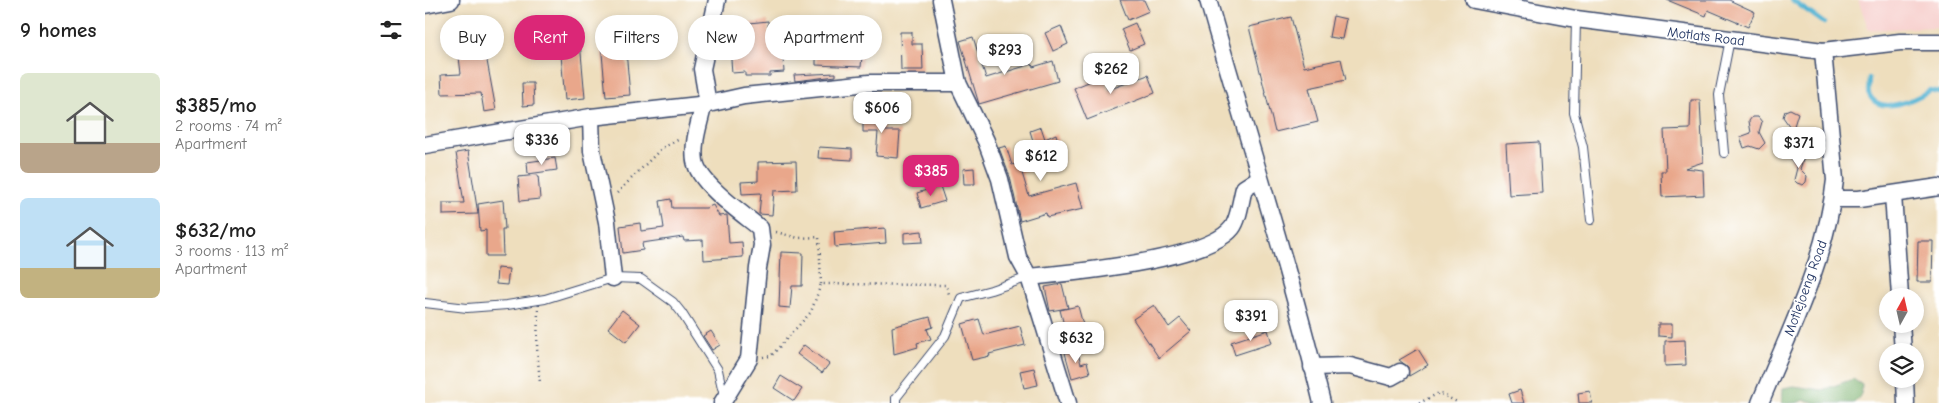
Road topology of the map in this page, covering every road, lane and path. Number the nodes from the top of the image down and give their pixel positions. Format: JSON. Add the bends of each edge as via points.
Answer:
{"nodes":[{"id":1,"x":451,"y":0,"type":"edge"},
{"id":2,"x":717,"y":0,"type":"edge"},
{"id":3,"x":941,"y":0,"type":"edge"},
{"id":4,"x":1208,"y":0,"type":"edge"},
{"id":5,"x":1474,"y":0,"type":"edge"},
{"id":6,"x":425,"y":5,"type":"edge"},
{"id":7,"x":1576,"y":19,"type":"junction"},
{"id":8,"x":1731,"y":39,"type":"junction"},
{"id":9,"x":1939,"y":42,"type":"edge"},
{"id":10,"x":1823,"y":51,"type":"junction"},
{"id":11,"x":957,"y":83,"type":"junction"},
{"id":12,"x":706,"y":104,"type":"junction"},
{"id":13,"x":591,"y":117,"type":"junction"},
{"id":14,"x":696,"y":136,"type":"junction"},
{"id":15,"x":425,"y":146,"type":"edge"},
{"id":16,"x":1724,"y":153,"type":"dead end"},
{"id":17,"x":1259,"y":179,"type":"junction"},
{"id":18,"x":1939,"y":187,"type":"edge"},
{"id":19,"x":1893,"y":195,"type":"junction"},
{"id":20,"x":1833,"y":199,"type":"junction"},
{"id":21,"x":606,"y":212,"type":"junction"},
{"id":22,"x":1591,"y":220,"type":"dead end"},
{"id":23,"x":760,"y":228,"type":"junction"},
{"id":24,"x":1029,"y":277,"type":"junction"},
{"id":25,"x":613,"y":278,"type":"junction"},
{"id":26,"x":821,"y":284,"type":"junction"},
{"id":27,"x":1899,"y":288,"type":"edge"},
{"id":28,"x":539,"y":300,"type":"junction"},
{"id":29,"x":425,"y":303,"type":"edge"},
{"id":30,"x":957,"y":303,"type":"junction"},
{"id":31,"x":749,"y":359,"type":"junction"},
{"id":32,"x":1312,"y":367,"type":"junction"},
{"id":33,"x":1400,"y":372,"type":"dead end"},
{"id":34,"x":540,"y":384,"type":"dead end"},
{"id":35,"x":1905,"y":388,"type":"edge"},
{"id":36,"x":724,"y":399,"type":"edge"},
{"id":37,"x":896,"y":403,"type":"edge"},
{"id":38,"x":1068,"y":403,"type":"edge"},
{"id":39,"x":1322,"y":403,"type":"edge"},
{"id":40,"x":1419,"y":403,"type":"edge"},
{"id":41,"x":1459,"y":403,"type":"edge"},
{"id":42,"x":1760,"y":403,"type":"edge"},
{"id":43,"x":1906,"y":403,"type":"edge"}],
"edges":[{"from":1,"to":6,"type":"street"},
{"from":2,"to":12,"type":"street","via":[[702,69]]},
{"from":3,"to":11,"type":"street"},
{"from":4,"to":17,"type":"street"},
{"from":5,"to":7,"type":"street","name":"Motlats Road"},
{"from":7,"to":8,"type":"street","name":"Motlats Road"},
{"from":7,"to":22,"type":"lane","via":[[1574,113],[1583,147]]},
{"from":8,"to":10,"type":"street","name":"Motlats Road"},
{"from":8,"to":16,"type":"lane","via":[[1719,95]]},
{"from":9,"to":10,"type":"street","name":"Motlats Road","via":[[1901,42]]},
{"from":10,"to":20,"type":"street","name":"Motlejoeng Road","via":[[1835,180]]},
{"from":11,"to":12,"type":"street","via":[[869,83],[744,96]]},
{"from":11,"to":24,"type":"street","via":[[986,141],[1000,179],[1018,257]]},
{"from":12,"to":13,"type":"street"},
{"from":12,"to":14,"type":"street"},
{"from":13,"to":15,"type":"street"},
{"from":13,"to":21,"type":"street","via":[[592,151]]},
{"from":14,"to":21,"type":"path","via":[[679,139],[662,148],[619,190]]},
{"from":14,"to":23,"type":"street","via":[[695,162],[713,189]]},
{"from":17,"to":24,"type":"street","via":[[1244,188],[1233,227],[1217,241],[1105,269]]},
{"from":17,"to":32,"type":"street","via":[[1295,294]]},
{"from":18,"to":19,"type":"street"},
{"from":19,"to":20,"type":"street"},
{"from":19,"to":27,"type":"street"},
{"from":20,"to":42,"type":"street","name":"Motlejoeng Road","via":[[1817,263]]},
{"from":21,"to":25,"type":"street"},
{"from":23,"to":26,"type":"path","via":[[798,238],[819,237]]},
{"from":23,"to":31,"type":"street","via":[[762,245]]},
{"from":24,"to":30,"type":"lane","via":[[961,298]]},
{"from":24,"to":38,"type":"street"},
{"from":25,"to":28,"type":"lane"},
{"from":25,"to":36,"type":"lane","via":[[641,279],[673,302],[718,370]]},
{"from":26,"to":30,"type":"path","via":[[946,285],[951,298]]},
{"from":26,"to":31,"type":"path","via":[[811,312],[771,356]]},
{"from":28,"to":29,"type":"lane","via":[[467,308]]},
{"from":28,"to":34,"type":"path","via":[[537,348]]},
{"from":30,"to":37,"type":"lane","via":[[945,336],[896,398]]},
{"from":31,"to":36,"type":"street"},
{"from":32,"to":33,"type":"street","via":[[1350,366],[1391,378]]},
{"from":32,"to":39,"type":"street"},
{"from":35,"to":43,"type":"street"},
{"from":40,"to":41,"type":"path","via":[[1439,393]]}]}
